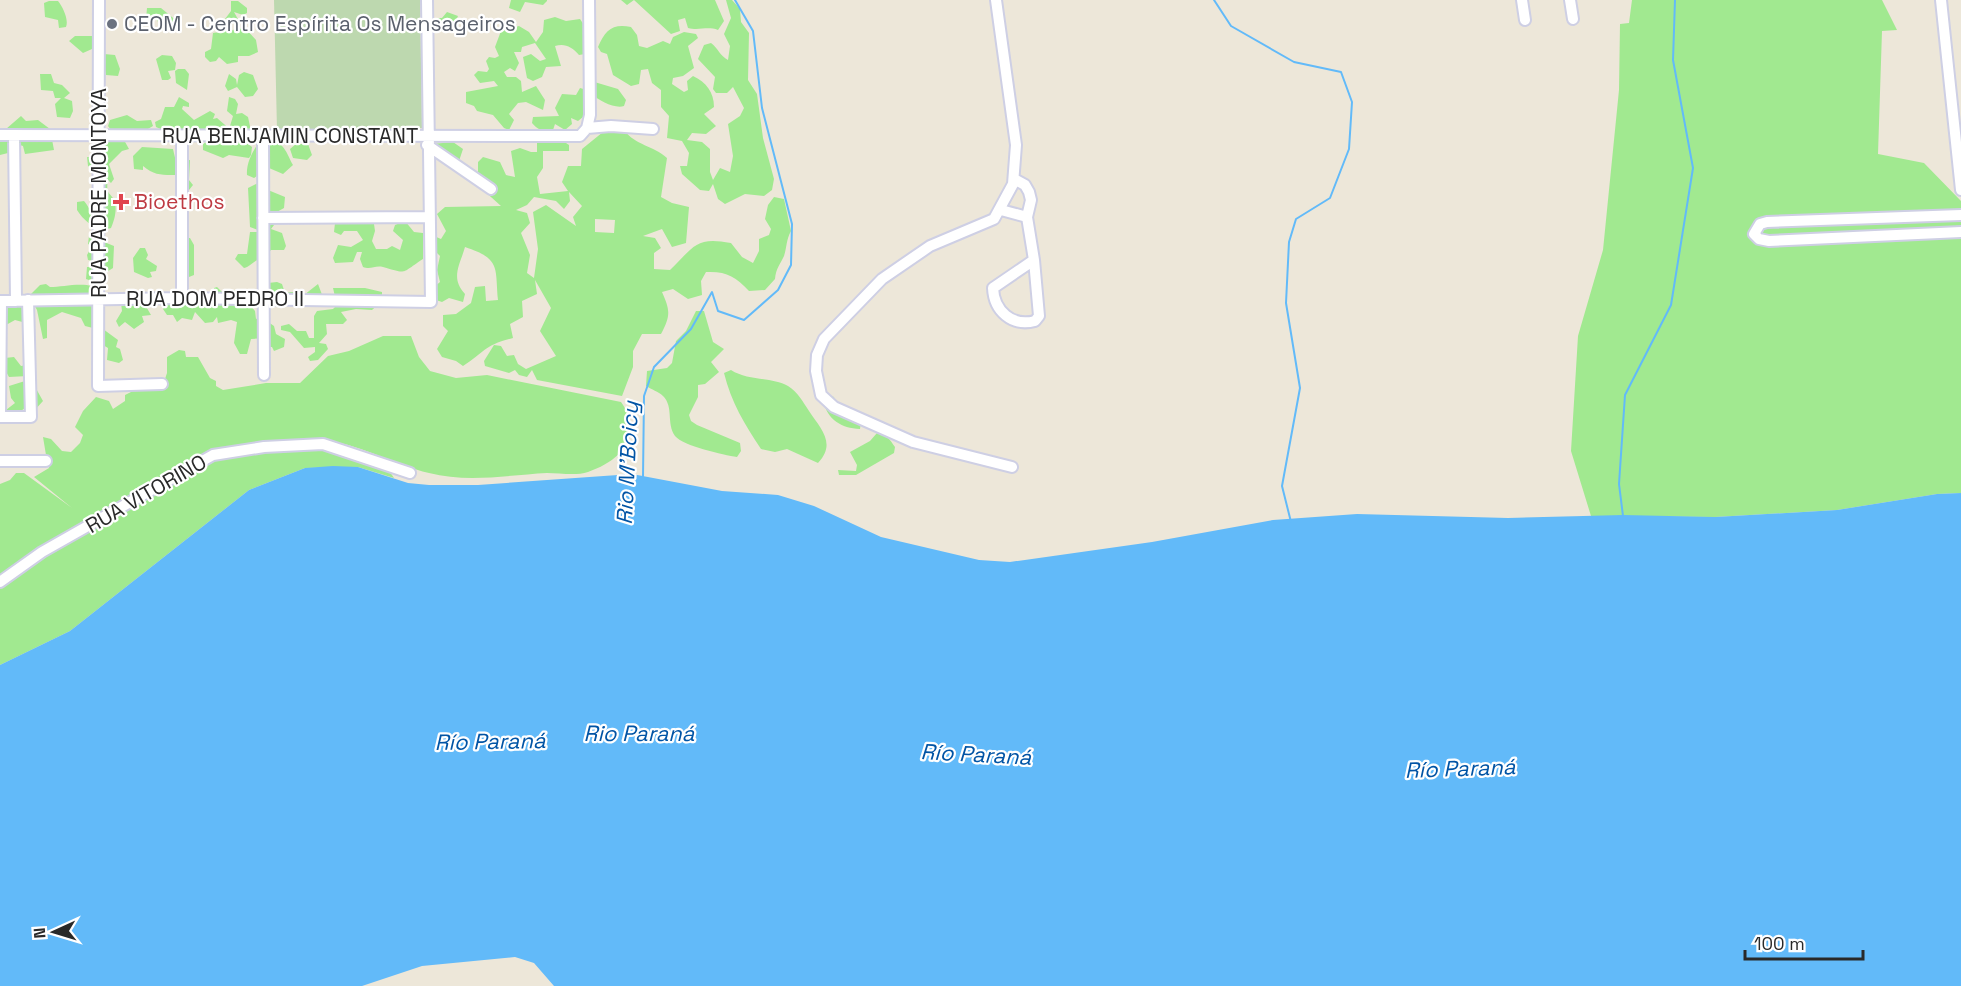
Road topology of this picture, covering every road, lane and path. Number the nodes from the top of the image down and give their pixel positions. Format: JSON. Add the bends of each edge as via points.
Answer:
{"nodes":[{"id":1,"x":99,"y":0,"type":"edge"},
{"id":2,"x":427,"y":0,"type":"edge"},
{"id":3,"x":589,"y":0,"type":"edge"},
{"id":4,"x":996,"y":0,"type":"edge"},
{"id":5,"x":1522,"y":0,"type":"edge"},
{"id":6,"x":1570,"y":0,"type":"edge"},
{"id":7,"x":1941,"y":0,"type":"edge"},
{"id":8,"x":1573,"y":19,"type":"dead end"},
{"id":9,"x":1525,"y":20,"type":"dead end"},
{"id":10,"x":653,"y":129,"type":"dead end"},
{"id":11,"x":584,"y":132,"type":"junction"},
{"id":12,"x":0,"y":135,"type":"edge"},
{"id":13,"x":14,"y":135,"type":"junction"},
{"id":14,"x":98,"y":135,"type":"junction"},
{"id":15,"x":182,"y":136,"type":"junction"},
{"id":16,"x":263,"y":136,"type":"junction"},
{"id":17,"x":427,"y":140,"type":"junction"},
{"id":18,"x":1014,"y":179,"type":"junction"},
{"id":19,"x":491,"y":189,"type":"dead end"},
{"id":20,"x":1961,"y":190,"type":"edge"},
{"id":21,"x":1000,"y":210,"type":"junction"},
{"id":22,"x":1961,"y":215,"type":"edge"},
{"id":23,"x":428,"y":217,"type":"junction"},
{"id":24,"x":263,"y":218,"type":"junction"},
{"id":25,"x":1027,"y":218,"type":"junction"},
{"id":26,"x":1961,"y":232,"type":"edge"},
{"id":27,"x":1034,"y":260,"type":"junction"},
{"id":28,"x":99,"y":298,"type":"junction"},
{"id":29,"x":182,"y":298,"type":"junction"},
{"id":30,"x":264,"y":298,"type":"junction"},
{"id":31,"x":28,"y":300,"type":"junction"},
{"id":32,"x":0,"y":301,"type":"edge"},
{"id":33,"x":16,"y":301,"type":"junction"},
{"id":34,"x":264,"y":375,"type":"dead end"},
{"id":35,"x":162,"y":384,"type":"dead end"},
{"id":36,"x":0,"y":461,"type":"edge"},
{"id":37,"x":46,"y":461,"type":"dead end"},
{"id":38,"x":1012,"y":466,"type":"dead end"},
{"id":39,"x":410,"y":473,"type":"dead end"},
{"id":40,"x":0,"y":582,"type":"edge"}],
"edges":[{"from":1,"to":14,"type":"street","name":"RUA PADRE MONTOYA"},
{"from":2,"to":17,"type":"street"},
{"from":3,"to":11,"type":"street","via":[[591,94]]},
{"from":4,"to":18,"type":"street","via":[[1016,145]]},
{"from":5,"to":9,"type":"street"},
{"from":6,"to":8,"type":"street"},
{"from":7,"to":20,"type":"street"},
{"from":10,"to":11,"type":"street","name":"RUA BENJAMIN CONSTANT","via":[[611,126]]},
{"from":11,"to":17,"type":"street","name":"RUA BENJAMIN CONSTANT"},
{"from":12,"to":13,"type":"street","name":"RUA BENJAMIN CONSTANT"},
{"from":13,"to":14,"type":"street","name":"RUA BENJAMIN CONSTANT"},
{"from":13,"to":33,"type":"street"},
{"from":14,"to":15,"type":"street","name":"RUA BENJAMIN CONSTANT"},
{"from":14,"to":28,"type":"street","name":"RUA PADRE MONTOYA"},
{"from":15,"to":16,"type":"street","name":"RUA BENJAMIN CONSTANT"},
{"from":15,"to":29,"type":"street"},
{"from":16,"to":17,"type":"street","name":"RUA BENJAMIN CONSTANT"},
{"from":16,"to":24,"type":"street"},
{"from":17,"to":19,"type":"street"},
{"from":17,"to":23,"type":"street"},
{"from":18,"to":21,"type":"street"},
{"from":18,"to":25,"type":"street","via":[[1029,192]]},
{"from":21,"to":25,"type":"street"},
{"from":21,"to":38,"type":"street","via":[[994,219],[930,246],[882,279],[824,339],[816,371],[821,395],[834,407],[913,442]]},
{"from":22,"to":26,"type":"street","via":[[1767,222],[1760,224],[1754,234],[1769,242]]},
{"from":23,"to":24,"type":"street"},
{"from":23,"to":30,"type":"street","name":"RUA DOM PEDRO II","via":[[431,302]]},
{"from":24,"to":30,"type":"street"},
{"from":25,"to":27,"type":"street"},
{"from":27,"to":27,"type":"street","via":[[1039,316],[1029,323],[1010,320],[1000,310],[993,288]]},
{"from":28,"to":29,"type":"street","name":"RUA DOM PEDRO II"},
{"from":28,"to":31,"type":"street","name":"RUA DOM PEDRO II"},
{"from":28,"to":35,"type":"street","name":"RUA PADRE MONTOYA","via":[[98,386]]},
{"from":29,"to":30,"type":"street","name":"RUA DOM PEDRO II"},
{"from":30,"to":34,"type":"street"},
{"from":31,"to":32,"type":"street","via":[[31,417],[0,417]]},
{"from":31,"to":33,"type":"street","name":"RUA DOM PEDRO II"},
{"from":32,"to":33,"type":"street","name":"RUA DOM PEDRO II"},
{"from":36,"to":37,"type":"street"},
{"from":39,"to":40,"type":"street","name":"RUA VITORINO","via":[[323,444],[213,455],[42,552]]}]}
